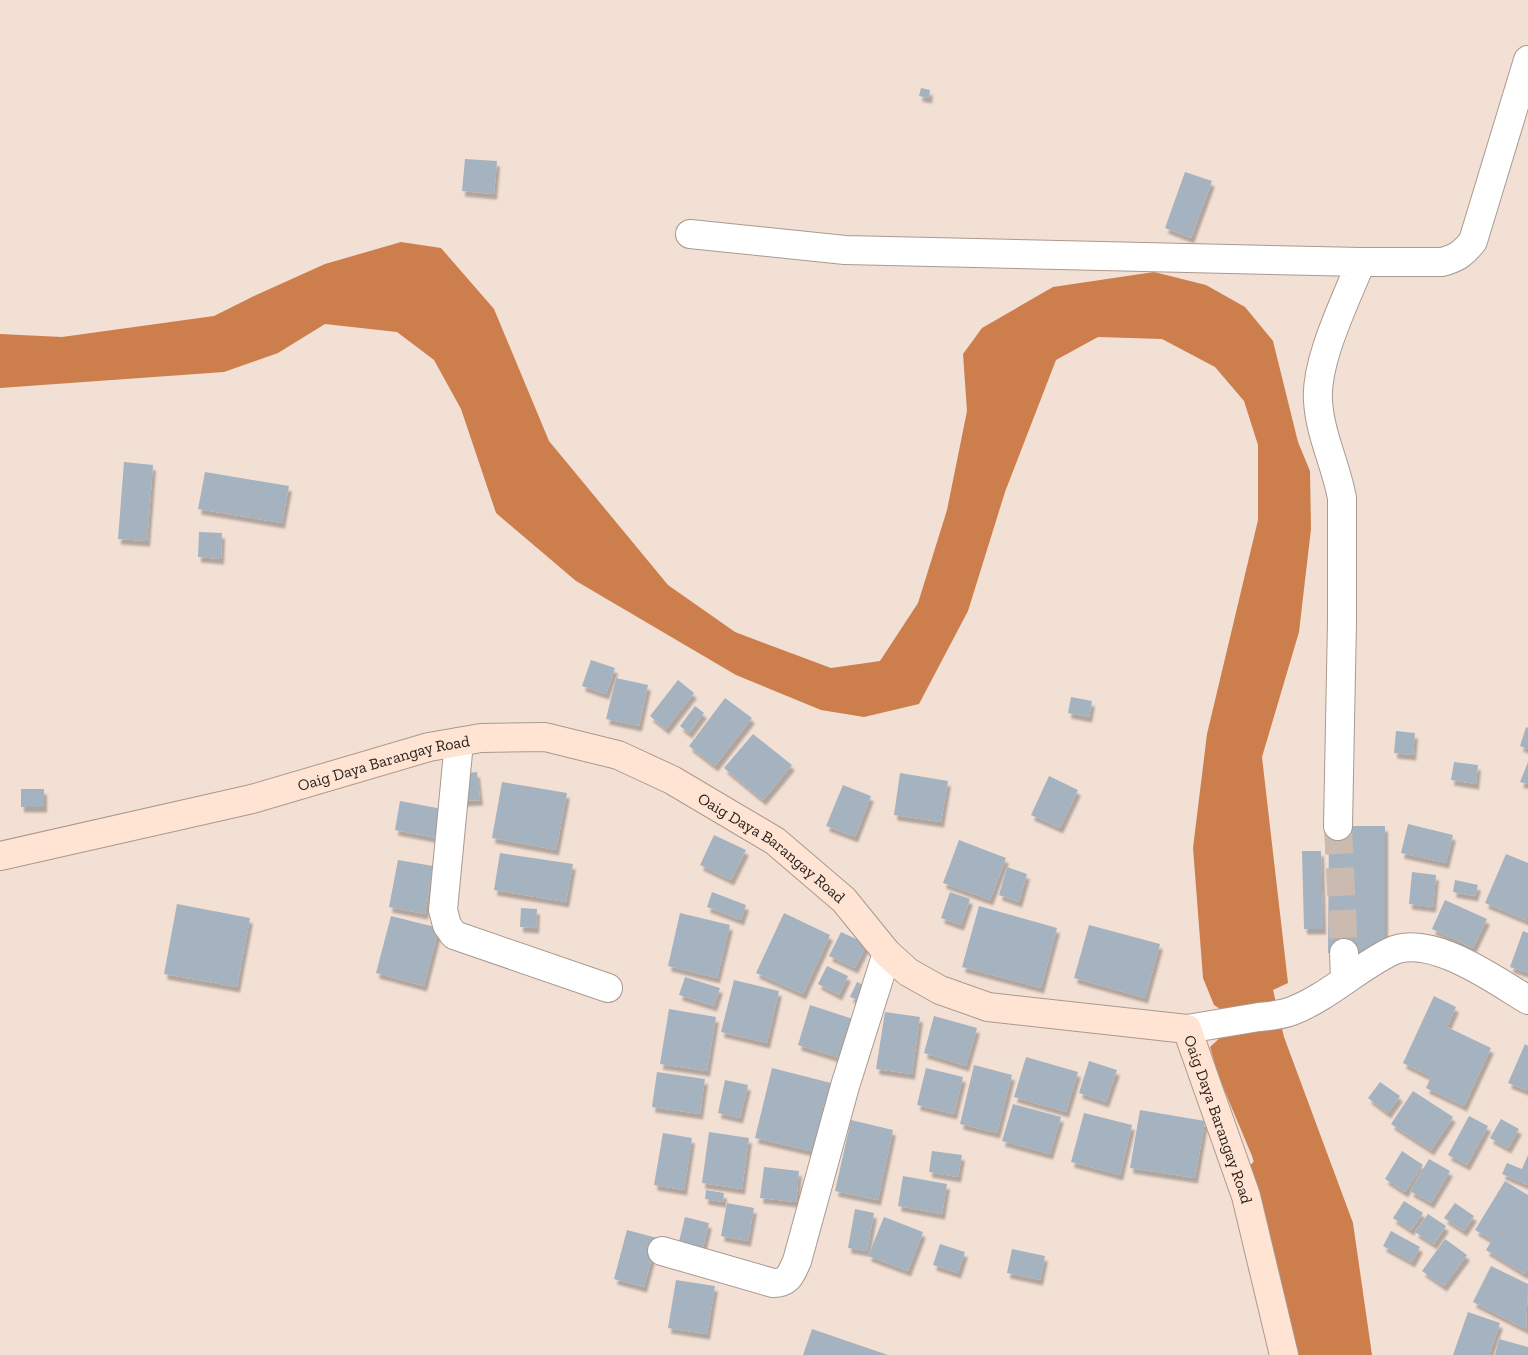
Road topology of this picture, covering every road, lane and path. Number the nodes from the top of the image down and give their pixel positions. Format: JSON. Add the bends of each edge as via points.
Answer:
{"nodes":[{"id":1,"x":1528,"y":60,"type":"edge"},
{"id":2,"x":690,"y":234,"type":"dead end"},
{"id":3,"x":1361,"y":262,"type":"junction"},
{"id":4,"x":459,"y":742,"type":"junction"},
{"id":5,"x":1338,"y":826,"type":"tunnel mouth"},
{"id":6,"x":0,"y":856,"type":"edge"},
{"id":7,"x":887,"y":953,"type":"junction"},
{"id":8,"x":1344,"y":953,"type":"tunnel mouth"},
{"id":9,"x":1345,"y":980,"type":"junction"},
{"id":10,"x":608,"y":988,"type":"dead end"},
{"id":11,"x":1528,"y":1000,"type":"edge"},
{"id":12,"x":1187,"y":1029,"type":"junction"},
{"id":13,"x":662,"y":1251,"type":"dead end"},
{"id":14,"x":1284,"y":1355,"type":"edge"}],
"edges":[{"from":1,"to":3,"type":"street","via":[[1472,241],[1464,253],[1442,262]]},
{"from":2,"to":3,"type":"street","via":[[845,250]]},
{"from":3,"to":5,"type":"street","via":[[1318,381],[1323,436],[1342,498]]},
{"from":4,"to":6,"type":"street","name":"Oaig Daya Barangay Road","via":[[429,747],[252,799]]},
{"from":4,"to":7,"type":"street","name":"Oaig Daya Barangay Road","via":[[481,738],[546,737],[618,755],[672,780],[775,841],[808,867],[844,900]]},
{"from":4,"to":10,"type":"street","via":[[443,910],[447,925],[454,935]]},
{"from":7,"to":12,"type":"street","name":"Oaig Daya Barangay Road","via":[[908,972],[940,990],[988,1007]]},
{"from":7,"to":13,"type":"street","via":[[845,1086],[797,1261],[789,1278],[773,1284]]},
{"from":8,"to":9,"type":"street"},
{"from":9,"to":11,"type":"street","via":[[1391,951],[1408,947],[1450,957]]},
{"from":9,"to":12,"type":"street","via":[[1290,1012]]},
{"from":12,"to":14,"type":"street","name":"Oaig Daya Barangay Road","via":[[1246,1196]]}]}
